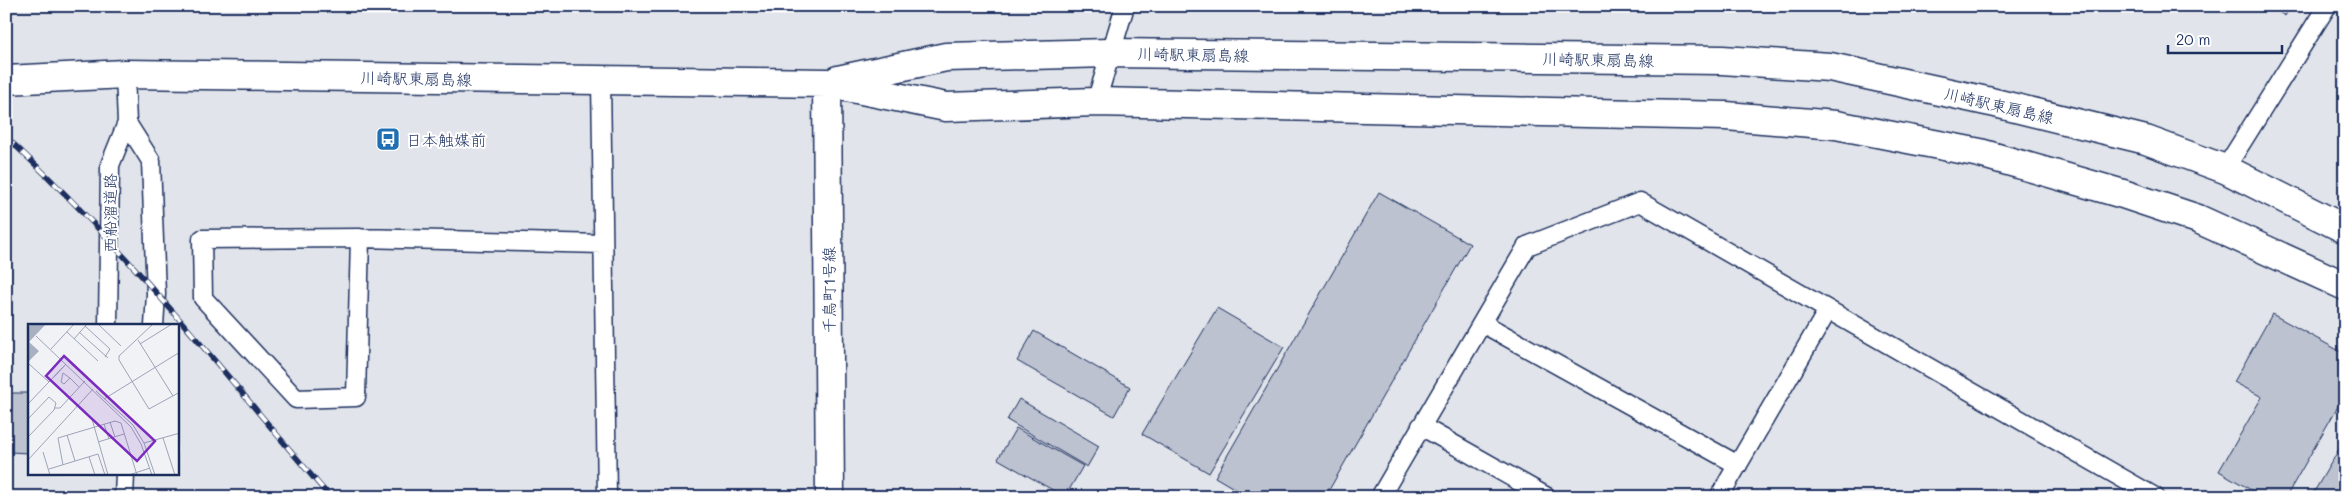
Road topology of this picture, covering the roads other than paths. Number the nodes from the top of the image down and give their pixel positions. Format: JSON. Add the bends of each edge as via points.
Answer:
{"nodes":[{"id":1,"x":1125,"y":6,"type":"edge"},
{"id":2,"x":2327,"y":6,"type":"edge"},
{"id":3,"x":1110,"y":54,"type":"junction"},
{"id":4,"x":125,"y":74,"type":"junction"},
{"id":5,"x":6,"y":80,"type":"edge"},
{"id":6,"x":601,"y":80,"type":"junction"},
{"id":7,"x":827,"y":83,"type":"junction"},
{"id":8,"x":1096,"y":102,"type":"junction"},
{"id":9,"x":127,"y":123,"type":"junction"},
{"id":10,"x":2225,"y":169,"type":"junction"},
{"id":11,"x":2345,"y":229,"type":"edge"},
{"id":12,"x":360,"y":238,"type":"junction"},
{"id":13,"x":603,"y":244,"type":"junction"},
{"id":14,"x":2345,"y":286,"type":"edge"},
{"id":15,"x":1828,"y":310,"type":"junction"},
{"id":16,"x":1482,"y":323,"type":"junction"},
{"id":17,"x":108,"y":324,"type":"edge"},
{"id":18,"x":154,"y":324,"type":"edge"},
{"id":19,"x":1421,"y":426,"type":"junction"},
{"id":20,"x":1738,"y":465,"type":"junction"},
{"id":21,"x":124,"y":476,"type":"edge"},
{"id":22,"x":124,"y":497,"type":"edge"},
{"id":23,"x":607,"y":497,"type":"edge"},
{"id":24,"x":830,"y":497,"type":"edge"},
{"id":25,"x":1380,"y":497,"type":"edge"},
{"id":26,"x":1547,"y":497,"type":"edge"},
{"id":27,"x":1719,"y":497,"type":"edge"},
{"id":28,"x":2156,"y":497,"type":"edge"}],
"edges":[{"from":1,"to":3,"type":"lane"},
{"from":2,"to":10,"type":"lane"},
{"from":3,"to":7,"type":"street","name":"川崎駅東扇島線","via":[[946,57]]},
{"from":3,"to":8,"type":"lane"},
{"from":3,"to":10,"type":"street","name":"川崎駅東扇島線","via":[[1722,60],[1830,67],[2146,140]]},
{"from":4,"to":5,"type":"street","name":"川崎駅東扇島線"},
{"from":4,"to":6,"type":"street","name":"川崎駅東扇島線"},
{"from":4,"to":9,"type":"lane","name":"西船溜道路"},
{"from":6,"to":7,"type":"street","name":"川崎駅東扇島線"},
{"from":6,"to":13,"type":"lane"},
{"from":7,"to":8,"type":"street","name":"川崎駅東扇島線","via":[[946,107]]},
{"from":7,"to":24,"type":"street","name":"千鳥町1号線"},
{"from":8,"to":14,"type":"street","name":"川崎駅東扇島線","via":[[1726,116],[1836,125],[1980,154],[2123,194],[2198,219]]},
{"from":9,"to":17,"type":"lane","name":"西船溜道路","via":[[110,165]]},
{"from":9,"to":18,"type":"lane","via":[[151,161]]},
{"from":10,"to":11,"type":"street","name":"川崎駅東扇島線"},
{"from":12,"to":12,"type":"lane","via":[[202,239],[203,298],[296,399],[356,398]]},
{"from":12,"to":13,"type":"lane"},
{"from":13,"to":23,"type":"lane"},
{"from":15,"to":16,"type":"lane","via":[[1640,202],[1527,246]]},
{"from":15,"to":20,"type":"lane"},
{"from":15,"to":28,"type":"lane"},
{"from":16,"to":19,"type":"lane"},
{"from":16,"to":20,"type":"lane"},
{"from":19,"to":25,"type":"lane"},
{"from":19,"to":26,"type":"lane"},
{"from":20,"to":27,"type":"lane"},
{"from":21,"to":22,"type":"lane"}]}
